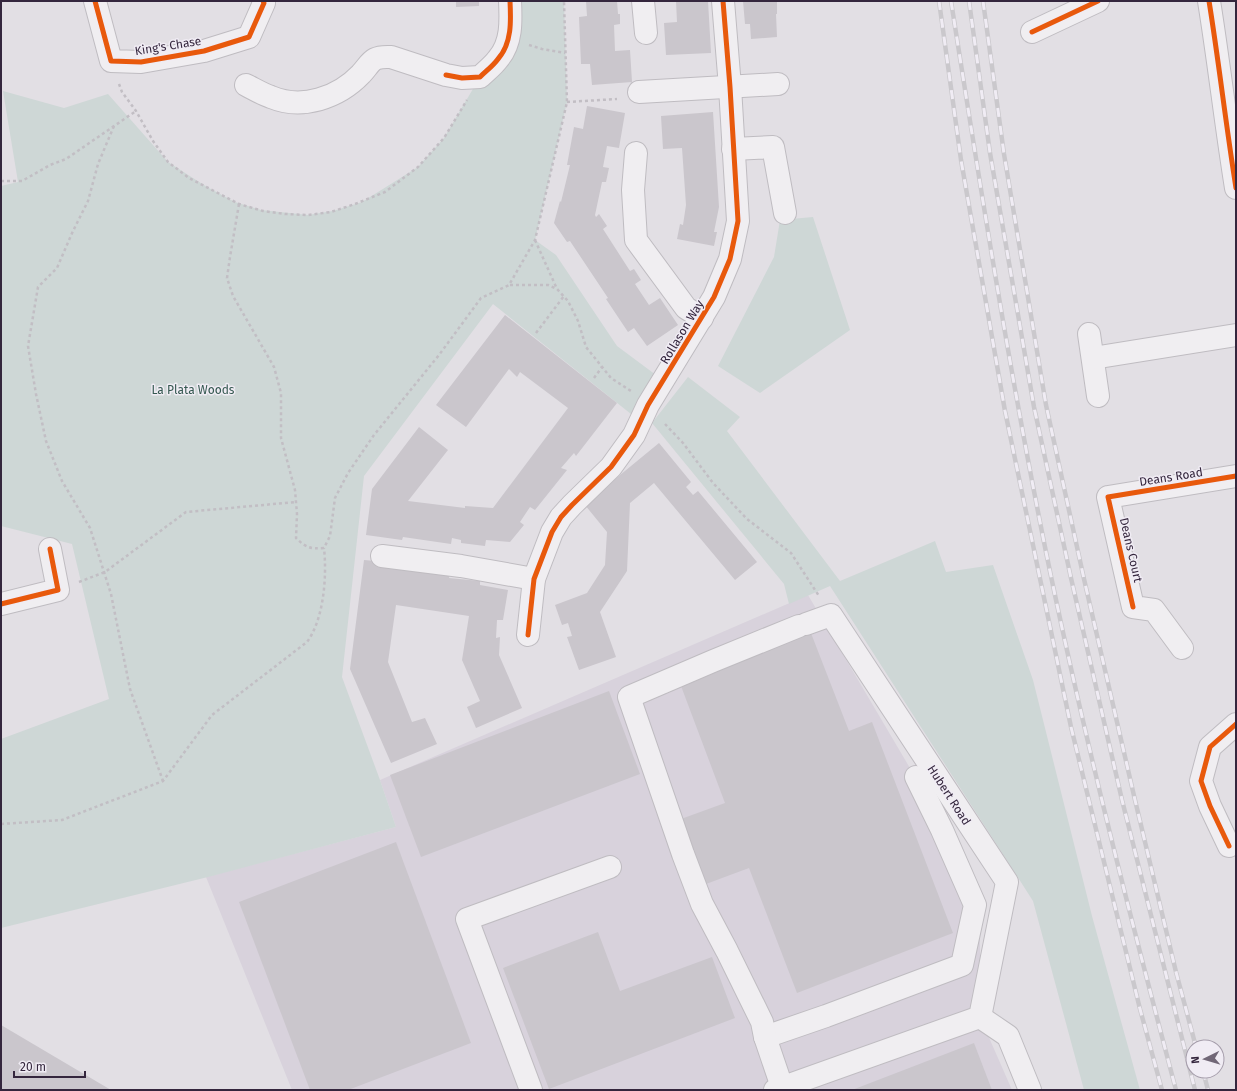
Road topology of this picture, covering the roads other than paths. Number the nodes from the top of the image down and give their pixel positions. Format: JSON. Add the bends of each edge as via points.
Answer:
{"nodes":[{"id":1,"x":95,"y":1,"type":"edge"},
{"id":2,"x":263,"y":1,"type":"edge"},
{"id":3,"x":510,"y":1,"type":"edge"},
{"id":4,"x":643,"y":1,"type":"edge"},
{"id":5,"x":722,"y":1,"type":"edge"},
{"id":6,"x":1209,"y":1,"type":"edge"},
{"id":7,"x":1093,"y":2,"type":"edge"},
{"id":8,"x":1032,"y":32,"type":"dead end"},
{"id":9,"x":646,"y":33,"type":"dead end"},
{"id":10,"x":778,"y":84,"type":"dead end"},
{"id":11,"x":246,"y":85,"type":"dead end"},
{"id":12,"x":730,"y":87,"type":"junction"},
{"id":13,"x":639,"y":92,"type":"road end"},
{"id":14,"x":733,"y":150,"type":"junction"},
{"id":15,"x":636,"y":153,"type":"dead end"},
{"id":16,"x":1236,"y":188,"type":"edge"},
{"id":17,"x":785,"y":213,"type":"dead end"},
{"id":18,"x":702,"y":318,"type":"junction"},
{"id":19,"x":1089,"y":334,"type":"dead end"},
{"id":20,"x":1236,"y":335,"type":"edge"},
{"id":21,"x":1093,"y":358,"type":"junction"},
{"id":22,"x":1098,"y":396,"type":"dead end"},
{"id":23,"x":1236,"y":476,"type":"edge"},
{"id":24,"x":1108,"y":497,"type":"joint"},
{"id":25,"x":50,"y":549,"type":"dead end"},
{"id":26,"x":382,"y":556,"type":"dead end"},
{"id":27,"x":534,"y":578,"type":"junction"},
{"id":28,"x":1,"y":604,"type":"edge"},
{"id":29,"x":528,"y":635,"type":"dead end"},
{"id":30,"x":1182,"y":648,"type":"dead end"},
{"id":31,"x":1236,"y":724,"type":"edge"},
{"id":32,"x":916,"y":777,"type":"dead end"},
{"id":33,"x":1229,"y":846,"type":"dead end"},
{"id":34,"x":610,"y":867,"type":"dead end"},
{"id":35,"x":980,"y":1017,"type":"junction"},
{"id":36,"x":765,"y":1037,"type":"junction"},
{"id":37,"x":778,"y":1089,"type":"edge"},
{"id":38,"x":531,"y":1090,"type":"edge"},
{"id":39,"x":1030,"y":1090,"type":"edge"}],
"edges":[{"from":1,"to":2,"type":"street","name":"King's Chase","via":[[111,61],[141,62],[204,51],[249,37],[264,4]]},
{"from":3,"to":11,"type":"street","via":[[511,23],[508,40],[499,58],[480,77],[462,78],[446,75],[391,57],[382,57],[370,62],[345,88],[324,98],[297,103],[272,98]]},
{"from":4,"to":9,"type":"street"},
{"from":5,"to":12,"type":"street","name":"Rollason Way"},
{"from":6,"to":16,"type":"street"},
{"from":7,"to":8,"type":"street"},
{"from":10,"to":12,"type":"street"},
{"from":12,"to":13,"type":"street"},
{"from":12,"to":14,"type":"street","name":"Rollason Way"},
{"from":14,"to":17,"type":"street","via":[[773,147]]},
{"from":14,"to":18,"type":"street","name":"Rollason Way","via":[[738,221],[730,259]]},
{"from":15,"to":18,"type":"street","via":[[633,190],[636,240],[686,308]]},
{"from":18,"to":27,"type":"street","name":"Rollason Way","via":[[648,405],[634,435],[611,467],[561,517],[552,532]]},
{"from":19,"to":21,"type":"street"},
{"from":20,"to":21,"type":"street"},
{"from":21,"to":22,"type":"street"},
{"from":23,"to":24,"type":"street","name":"Deans Road"},
{"from":24,"to":30,"type":"street","name":"Deans Court","via":[[1133,607],[1154,610]]},
{"from":25,"to":28,"type":"street","via":[[58,590]]},
{"from":26,"to":27,"type":"street"},
{"from":27,"to":29,"type":"street","name":"Rollason Way"},
{"from":31,"to":33,"type":"street","via":[[1210,747],[1201,781]]},
{"from":32,"to":36,"type":"street","via":[[975,905],[962,965]]},
{"from":34,"to":38,"type":"street","via":[[467,919]]},
{"from":35,"to":36,"type":"street","name":"Hubert Road","via":[[1007,882],[831,615],[629,697],[702,904],[762,1022]]},
{"from":35,"to":37,"type":"street"},
{"from":35,"to":39,"type":"street","via":[[1008,1036]]},
{"from":36,"to":37,"type":"street"}]}
